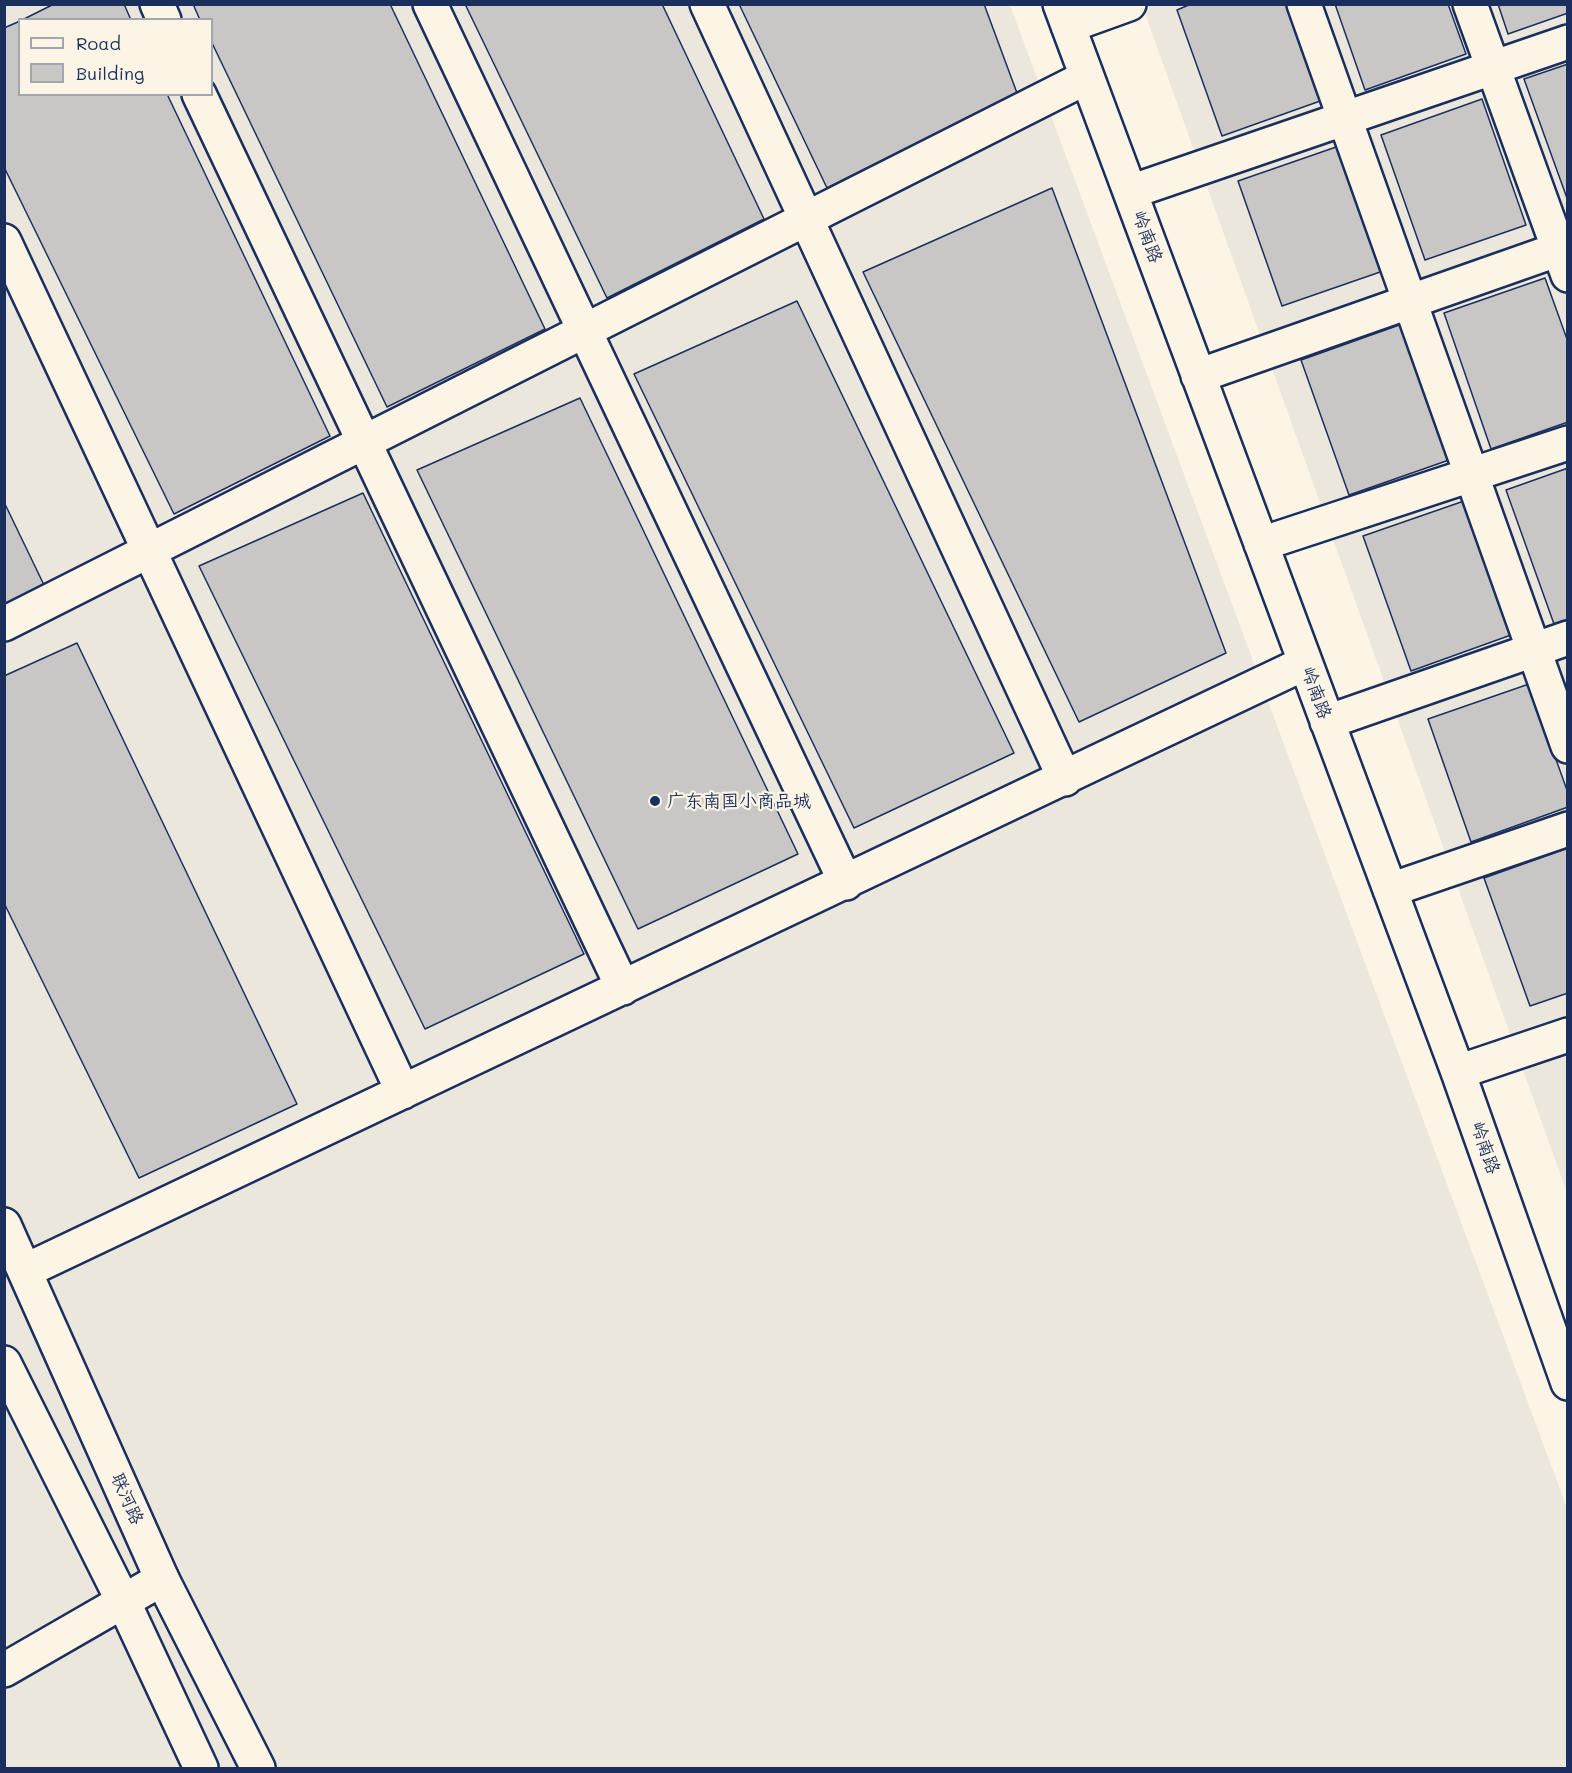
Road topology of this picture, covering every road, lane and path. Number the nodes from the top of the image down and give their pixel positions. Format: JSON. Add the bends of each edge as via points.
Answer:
{"nodes":[{"id":1,"x":157,"y":4,"type":"edge"},
{"id":2,"x":430,"y":4,"type":"edge"},
{"id":3,"x":707,"y":4,"type":"edge"},
{"id":4,"x":1129,"y":4,"type":"edge"},
{"id":5,"x":1304,"y":4,"type":"edge"},
{"id":6,"x":1470,"y":4,"type":"edge"},
{"id":7,"x":1064,"y":15,"type":"edge"},
{"id":8,"x":163,"y":18,"type":"edge"},
{"id":9,"x":1568,"y":42,"type":"edge"},
{"id":10,"x":1493,"y":68,"type":"junction"},
{"id":11,"x":1087,"y":77,"type":"junction"},
{"id":12,"x":200,"y":96,"type":"edge"},
{"id":13,"x":1345,"y":119,"type":"junction"},
{"id":14,"x":1130,"y":192,"type":"junction"},
{"id":15,"x":806,"y":220,"type":"junction"},
{"id":16,"x":4,"y":241,"type":"edge"},
{"id":17,"x":1564,"y":257,"type":"edge"},
{"id":18,"x":1410,"y":301,"type":"junction"},
{"id":19,"x":585,"y":332,"type":"junction"},
{"id":20,"x":1198,"y":376,"type":"junction"},
{"id":21,"x":364,"y":443,"type":"junction"},
{"id":22,"x":1568,"y":443,"type":"edge"},
{"id":23,"x":1471,"y":475,"type":"junction"},
{"id":24,"x":1261,"y":544,"type":"junction"},
{"id":25,"x":150,"y":551,"type":"junction"},
{"id":26,"x":4,"y":624,"type":"edge"},
{"id":27,"x":1568,"y":638,"type":"edge"},
{"id":28,"x":1533,"y":650,"type":"junction"},
{"id":29,"x":1305,"y":663,"type":"junction"},
{"id":30,"x":1327,"y":722,"type":"junction"},
{"id":31,"x":1568,"y":746,"type":"edge"},
{"id":32,"x":1065,"y":779,"type":"junction"},
{"id":33,"x":1568,"y":829,"type":"edge"},
{"id":34,"x":846,"y":883,"type":"junction"},
{"id":35,"x":1390,"y":890,"type":"junction"},
{"id":36,"x":623,"y":988,"type":"junction"},
{"id":37,"x":1568,"y":1035,"type":"edge"},
{"id":38,"x":1458,"y":1072,"type":"junction"},
{"id":39,"x":403,"y":1092,"type":"junction"},
{"id":40,"x":4,"y":1225,"type":"edge"},
{"id":41,"x":27,"y":1270,"type":"junction"},
{"id":42,"x":4,"y":1363,"type":"edge"},
{"id":43,"x":1568,"y":1383,"type":"edge"},
{"id":44,"x":162,"y":1579,"type":"junction"},
{"id":45,"x":124,"y":1603,"type":"junction"},
{"id":46,"x":4,"y":1670,"type":"edge"},
{"id":47,"x":201,"y":1768,"type":"edge"},
{"id":48,"x":258,"y":1768,"type":"edge"}],
"edges":[{"from":1,"to":8,"type":"street"},
{"from":2,"to":19,"type":"street"},
{"from":3,"to":15,"type":"street"},
{"from":4,"to":7,"type":"street"},
{"from":5,"to":13,"type":"street"},
{"from":6,"to":10,"type":"street"},
{"from":7,"to":11,"type":"street","name":"岭南路"},
{"from":9,"to":10,"type":"street"},
{"from":10,"to":13,"type":"street"},
{"from":10,"to":17,"type":"street"},
{"from":11,"to":14,"type":"street","name":"岭南路"},
{"from":11,"to":15,"type":"street"},
{"from":12,"to":21,"type":"street"},
{"from":13,"to":14,"type":"street"},
{"from":13,"to":18,"type":"street"},
{"from":14,"to":20,"type":"street","name":"岭南路"},
{"from":15,"to":19,"type":"street"},
{"from":15,"to":32,"type":"street"},
{"from":16,"to":25,"type":"street"},
{"from":17,"to":18,"type":"street"},
{"from":18,"to":20,"type":"street"},
{"from":18,"to":23,"type":"street"},
{"from":19,"to":21,"type":"street"},
{"from":19,"to":34,"type":"street"},
{"from":20,"to":24,"type":"street","name":"岭南路"},
{"from":21,"to":25,"type":"street"},
{"from":21,"to":36,"type":"street"},
{"from":22,"to":23,"type":"street"},
{"from":23,"to":24,"type":"street"},
{"from":23,"to":28,"type":"street"},
{"from":24,"to":29,"type":"street","name":"岭南路"},
{"from":25,"to":26,"type":"street"},
{"from":25,"to":39,"type":"street"},
{"from":27,"to":28,"type":"street"},
{"from":28,"to":30,"type":"street"},
{"from":28,"to":31,"type":"street"},
{"from":29,"to":30,"type":"street","name":"岭南路"},
{"from":29,"to":32,"type":"street"},
{"from":30,"to":35,"type":"street","name":"岭南路"},
{"from":32,"to":34,"type":"street"},
{"from":33,"to":35,"type":"street"},
{"from":34,"to":36,"type":"street"},
{"from":35,"to":38,"type":"street","name":"岭南路"},
{"from":36,"to":39,"type":"street"},
{"from":37,"to":38,"type":"street"},
{"from":38,"to":43,"type":"street","name":"岭南路"},
{"from":39,"to":41,"type":"street"},
{"from":40,"to":41,"type":"street","name":"联河路"},
{"from":41,"to":44,"type":"street","name":"联河路"},
{"from":42,"to":45,"type":"street"},
{"from":44,"to":45,"type":"street"},
{"from":44,"to":48,"type":"street","name":"联河路"},
{"from":45,"to":46,"type":"street"},
{"from":45,"to":47,"type":"street"}]}
